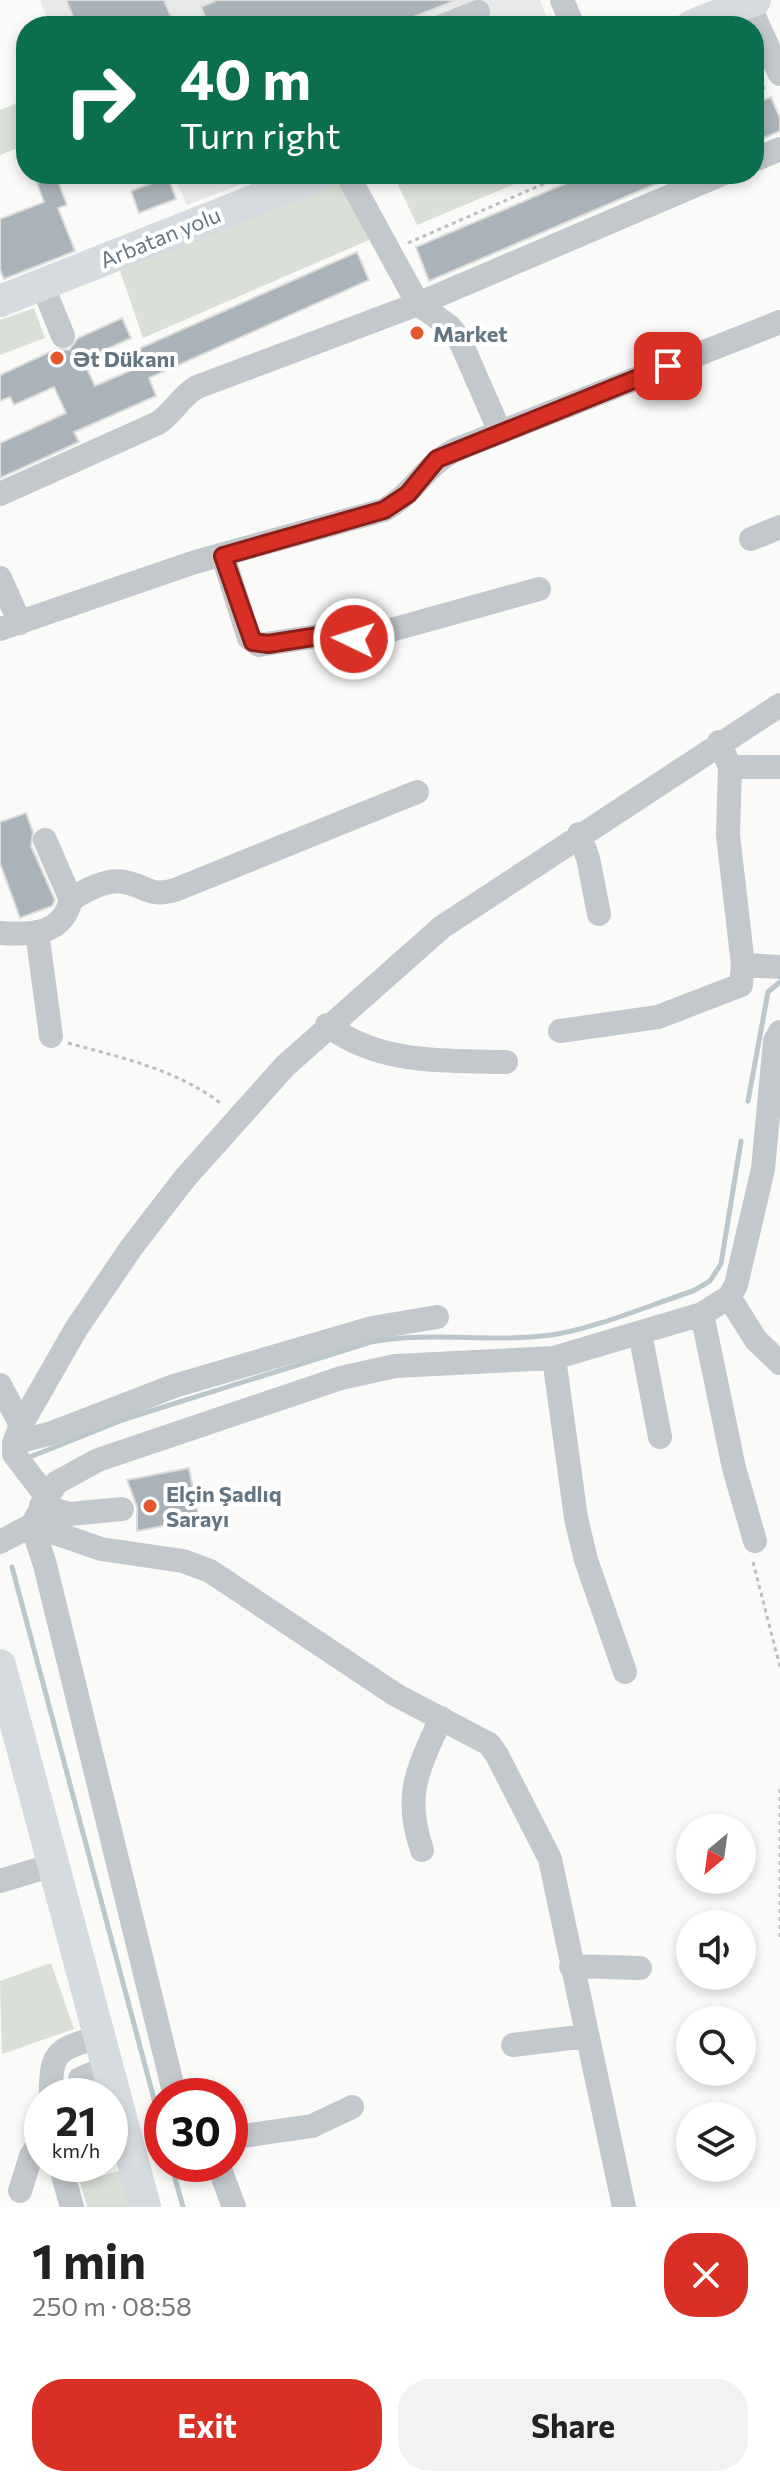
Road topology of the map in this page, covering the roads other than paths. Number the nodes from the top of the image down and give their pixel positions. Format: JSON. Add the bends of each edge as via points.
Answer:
{"nodes":[{"id":1,"x":752,"y":2,"type":"edge"},
{"id":2,"x":716,"y":16,"type":"edge"},
{"id":3,"x":764,"y":33,"type":"edge"},
{"id":4,"x":780,"y":74,"type":"edge"},
{"id":5,"x":296,"y":184,"type":"edge"},
{"id":6,"x":352,"y":184,"type":"edge"},
{"id":7,"x":699,"y":184,"type":"edge"},
{"id":8,"x":42,"y":284,"type":"junction"},
{"id":9,"x":0,"y":301,"type":"edge"},
{"id":10,"x":418,"y":304,"type":"junction"},
{"id":11,"x":780,"y":322,"type":"edge"},
{"id":12,"x":63,"y":336,"type":"dead end"},
{"id":13,"x":500,"y":432,"type":"junction"},
{"id":14,"x":0,"y":494,"type":"edge"},
{"id":15,"x":780,"y":527,"type":"edge"},
{"id":16,"x":751,"y":539,"type":"dead end"},
{"id":17,"x":223,"y":556,"type":"junction"},
{"id":18,"x":0,"y":578,"type":"edge"},
{"id":19,"x":539,"y":589,"type":"dead end"},
{"id":20,"x":10,"y":626,"type":"edge"},
{"id":21,"x":780,"y":705,"type":"edge"},
{"id":22,"x":719,"y":742,"type":"junction"},
{"id":23,"x":730,"y":767,"type":"junction"},
{"id":24,"x":780,"y":767,"type":"edge"},
{"id":25,"x":417,"y":792,"type":"dead end"},
{"id":26,"x":579,"y":834,"type":"junction"},
{"id":27,"x":45,"y":840,"type":"dead end"},
{"id":28,"x":71,"y":900,"type":"junction"},
{"id":29,"x":599,"y":914,"type":"dead end"},
{"id":30,"x":37,"y":932,"type":"junction"},
{"id":31,"x":0,"y":933,"type":"edge"},
{"id":32,"x":743,"y":965,"type":"junction"},
{"id":33,"x":780,"y":967,"type":"edge"},
{"id":34,"x":327,"y":1025,"type":"junction"},
{"id":35,"x":560,"y":1031,"type":"dead end"},
{"id":36,"x":780,"y":1032,"type":"edge"},
{"id":37,"x":51,"y":1036,"type":"road end"},
{"id":38,"x":506,"y":1062,"type":"dead end"},
{"id":39,"x":729,"y":1297,"type":"junction"},
{"id":40,"x":702,"y":1314,"type":"junction"},
{"id":41,"x":437,"y":1317,"type":"dead end"},
{"id":42,"x":640,"y":1333,"type":"junction"},
{"id":43,"x":554,"y":1358,"type":"junction"},
{"id":44,"x":780,"y":1363,"type":"edge"},
{"id":45,"x":0,"y":1385,"type":"edge"},
{"id":46,"x":18,"y":1434,"type":"junction"},
{"id":47,"x":660,"y":1437,"type":"dead end"},
{"id":48,"x":40,"y":1509,"type":"junction"},
{"id":49,"x":122,"y":1509,"type":"dead end"},
{"id":50,"x":755,"y":1541,"type":"road end"},
{"id":51,"x":0,"y":1542,"type":"edge"},
{"id":52,"x":0,"y":1665,"type":"edge"},
{"id":53,"x":625,"y":1672,"type":"dead end"},
{"id":54,"x":441,"y":1718,"type":"junction"},
{"id":55,"x":422,"y":1850,"type":"dead end"},
{"id":56,"x":53,"y":1865,"type":"junction"},
{"id":57,"x":1,"y":1877,"type":"edge"},
{"id":58,"x":571,"y":1966,"type":"junction"},
{"id":59,"x":640,"y":1968,"type":"dead end"},
{"id":60,"x":587,"y":2036,"type":"junction"},
{"id":61,"x":513,"y":2045,"type":"dead end"},
{"id":62,"x":103,"y":2052,"type":"junction"},
{"id":63,"x":51,"y":2078,"type":"edge"},
{"id":64,"x":81,"y":2078,"type":"edge"},
{"id":65,"x":171,"y":2078,"type":"edge"},
{"id":66,"x":352,"y":2107,"type":"dead end"},
{"id":67,"x":248,"y":2135,"type":"edge"},
{"id":68,"x":24,"y":2178,"type":"edge"},
{"id":69,"x":65,"y":2182,"type":"edge"},
{"id":70,"x":225,"y":2182,"type":"edge"},
{"id":71,"x":20,"y":2191,"type":"dead end"},
{"id":72,"x":72,"y":2207,"type":"edge"},
{"id":73,"x":145,"y":2207,"type":"edge"},
{"id":74,"x":234,"y":2207,"type":"edge"},
{"id":75,"x":624,"y":2207,"type":"edge"}],
"edges":[{"from":1,"to":2,"type":"main road"},
{"from":3,"to":4,"type":"street"},
{"from":5,"to":8,"type":"main road","name":"Arbatan yolu"},
{"from":6,"to":10,"type":"street"},
{"from":7,"to":10,"type":"street"},
{"from":8,"to":9,"type":"main road","name":"Arbatan yolu"},
{"from":8,"to":12,"type":"street"},
{"from":10,"to":13,"type":"street","via":[[459,338]]},
{"from":10,"to":14,"type":"street","via":[[197,387],[158,423]]},
{"from":11,"to":13,"type":"street"},
{"from":13,"to":17,"type":"street","via":[[437,459],[408,494],[384,510]]},
{"from":15,"to":16,"type":"street"},
{"from":17,"to":19,"type":"street","via":[[249,638],[259,645],[325,635],[366,637]]},
{"from":17,"to":20,"type":"street"},
{"from":18,"to":20,"type":"street"},
{"from":21,"to":22,"type":"street"},
{"from":22,"to":23,"type":"street"},
{"from":22,"to":26,"type":"street"},
{"from":23,"to":24,"type":"street"},
{"from":23,"to":32,"type":"street","via":[[728,835]]},
{"from":25,"to":28,"type":"street","via":[[175,890],[150,893],[111,880]]},
{"from":26,"to":29,"type":"street"},
{"from":26,"to":34,"type":"street","via":[[442,927]]},
{"from":27,"to":28,"type":"street"},
{"from":28,"to":30,"type":"street","via":[[61,924]]},
{"from":30,"to":31,"type":"street"},
{"from":30,"to":37,"type":"street"},
{"from":32,"to":33,"type":"street"},
{"from":32,"to":35,"type":"street","via":[[741,985],[658,1017]]},
{"from":34,"to":38,"type":"street","via":[[346,1039],[395,1058]]},
{"from":34,"to":46,"type":"street","via":[[185,1178],[131,1248],[76,1329]]},
{"from":36,"to":39,"type":"street","via":[[759,1191]]},
{"from":39,"to":40,"type":"street"},
{"from":39,"to":44,"type":"street","via":[[756,1340]]},
{"from":40,"to":42,"type":"street"},
{"from":40,"to":50,"type":"street"},
{"from":41,"to":46,"type":"street","via":[[372,1328],[189,1382],[52,1433]]},
{"from":42,"to":43,"type":"street"},
{"from":42,"to":47,"type":"street"},
{"from":43,"to":48,"type":"street","via":[[368,1369],[98,1460],[56,1483]]},
{"from":43,"to":53,"type":"street","via":[[576,1518]]},
{"from":45,"to":46,"type":"street"},
{"from":46,"to":48,"type":"street","via":[[14,1454]]},
{"from":48,"to":49,"type":"street","via":[[70,1514]]},
{"from":48,"to":51,"type":"street"},
{"from":48,"to":54,"type":"street","via":[[101,1549],[183,1561],[210,1571],[396,1695]]},
{"from":48,"to":65,"type":"street","via":[[45,1565]]},
{"from":52,"to":56,"type":"main road"},
{"from":54,"to":55,"type":"street","via":[[413,1783],[413,1823]]},
{"from":54,"to":58,"type":"street","via":[[489,1744],[497,1755],[550,1859]]},
{"from":56,"to":57,"type":"street"},
{"from":56,"to":62,"type":"main road"},
{"from":58,"to":59,"type":"street"},
{"from":58,"to":60,"type":"street"},
{"from":60,"to":61,"type":"street"},
{"from":60,"to":75,"type":"street"},
{"from":62,"to":63,"type":"street","via":[[62,2049]]},
{"from":62,"to":64,"type":"street"},
{"from":62,"to":73,"type":"main road"},
{"from":66,"to":67,"type":"street","via":[[312,2126]]},
{"from":68,"to":71,"type":"street"},
{"from":69,"to":72,"type":"street"},
{"from":70,"to":74,"type":"street"}]}
